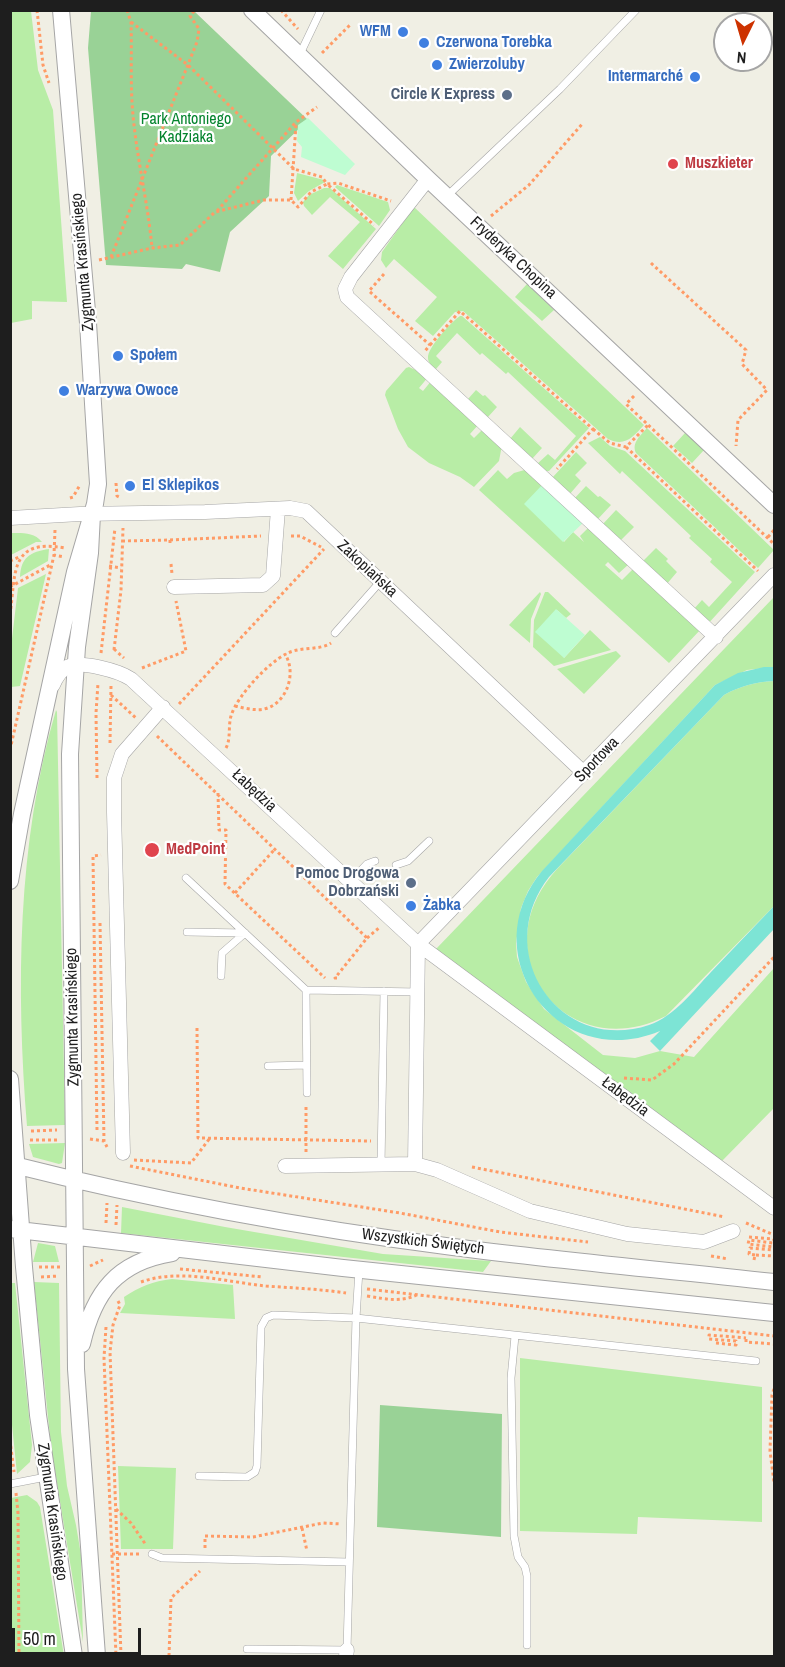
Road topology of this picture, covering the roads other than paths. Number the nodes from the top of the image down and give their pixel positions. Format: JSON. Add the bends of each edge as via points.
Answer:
{"nodes":[{"id":1,"x":61,"y":10,"type":"edge"},
{"id":2,"x":252,"y":10,"type":"edge"},
{"id":3,"x":321,"y":10,"type":"edge"},
{"id":4,"x":636,"y":10,"type":"edge"},
{"id":5,"x":299,"y":55,"type":"junction"},
{"id":6,"x":428,"y":179,"type":"junction"},
{"id":7,"x":447,"y":196,"type":"junction"},
{"id":8,"x":774,"y":505,"type":"edge"},
{"id":9,"x":278,"y":509,"type":"junction"},
{"id":10,"x":92,"y":514,"type":"junction"},
{"id":11,"x":10,"y":518,"type":"edge"},
{"id":12,"x":85,"y":552,"type":"junction"},
{"id":13,"x":774,"y":575,"type":"edge"},
{"id":14,"x":381,"y":582,"type":"junction"},
{"id":15,"x":174,"y":586,"type":"road end"},
{"id":16,"x":63,"y":630,"type":"junction"},
{"id":17,"x":334,"y":633,"type":"road end"},
{"id":18,"x":716,"y":637,"type":"junction"},
{"id":19,"x":76,"y":665,"type":"junction"},
{"id":20,"x":48,"y":700,"type":"junction"},
{"id":21,"x":163,"y":707,"type":"junction"},
{"id":22,"x":584,"y":773,"type":"junction"},
{"id":23,"x":429,"y":841,"type":"dead end"},
{"id":24,"x":375,"y":861,"type":"dead end"},
{"id":25,"x":396,"y":865,"type":"dead end"},
{"id":26,"x":186,"y":878,"type":"dead end"},
{"id":27,"x":10,"y":881,"type":"edge"},
{"id":28,"x":351,"y":881,"type":"junction"},
{"id":29,"x":187,"y":932,"type":"dead end"},
{"id":30,"x":245,"y":933,"type":"junction"},
{"id":31,"x":418,"y":944,"type":"junction"},
{"id":32,"x":221,"y":976,"type":"dead end"},
{"id":33,"x":306,"y":990,"type":"junction"},
{"id":34,"x":384,"y":991,"type":"junction"},
{"id":35,"x":418,"y":992,"type":"junction"},
{"id":36,"x":306,"y":1065,"type":"junction"},
{"id":37,"x":268,"y":1066,"type":"dead end"},
{"id":38,"x":10,"y":1079,"type":"edge"},
{"id":39,"x":307,"y":1093,"type":"road end"},
{"id":40,"x":123,"y":1157,"type":"road end"},
{"id":41,"x":415,"y":1164,"type":"junction"},
{"id":42,"x":13,"y":1165,"type":"edge"},
{"id":43,"x":381,"y":1165,"type":"junction"},
{"id":44,"x":285,"y":1166,"type":"dead end"},
{"id":45,"x":75,"y":1180,"type":"junction"},
{"id":46,"x":774,"y":1208,"type":"edge"},
{"id":47,"x":735,"y":1225,"type":"road end"},
{"id":48,"x":16,"y":1230,"type":"edge"},
{"id":49,"x":74,"y":1238,"type":"junction"},
{"id":50,"x":203,"y":1251,"type":"junction"},
{"id":51,"x":359,"y":1269,"type":"junction"},
{"id":52,"x":774,"y":1282,"type":"edge"},
{"id":53,"x":774,"y":1313,"type":"edge"},
{"id":54,"x":356,"y":1318,"type":"junction"},
{"id":55,"x":515,"y":1336,"type":"junction"},
{"id":56,"x":756,"y":1361,"type":"dead end"},
{"id":57,"x":76,"y":1369,"type":"junction"},
{"id":58,"x":199,"y":1476,"type":"dead end"},
{"id":59,"x":46,"y":1477,"type":"junction"},
{"id":60,"x":13,"y":1483,"type":"edge"},
{"id":61,"x":152,"y":1554,"type":"road end"},
{"id":62,"x":349,"y":1562,"type":"junction"},
{"id":63,"x":527,"y":1645,"type":"dead end"},
{"id":64,"x":247,"y":1649,"type":"dead end"},
{"id":65,"x":346,"y":1653,"type":"edge"},
{"id":66,"x":74,"y":1656,"type":"edge"},
{"id":67,"x":97,"y":1656,"type":"edge"}],
"edges":[{"from":1,"to":10,"type":"street","name":"Zygmunta Krasińskiego","via":[[96,441],[98,491]]},
{"from":2,"to":5,"type":"street","name":"Fryderyka Chopina"},
{"from":3,"to":5,"type":"lane"},
{"from":4,"to":7,"type":"lane"},
{"from":5,"to":6,"type":"street","name":"Fryderyka Chopina"},
{"from":6,"to":7,"type":"street","name":"Fryderyka Chopina"},
{"from":6,"to":18,"type":"street","via":[[351,277],[345,289],[351,303]]},
{"from":7,"to":8,"type":"street","name":"Fryderyka Chopina"},
{"from":9,"to":10,"type":"street","name":"Zakopiańska"},
{"from":9,"to":14,"type":"street","name":"Zakopiańska","via":[[306,511]]},
{"from":9,"to":15,"type":"street","via":[[273,576],[263,585]]},
{"from":10,"to":11,"type":"street","name":"Zakopiańska"},
{"from":10,"to":12,"type":"street","name":"Zygmunta Krasińskiego"},
{"from":12,"to":16,"type":"street","name":"Zygmunta Krasińskiego"},
{"from":12,"to":19,"type":"street","name":"Zygmunta Krasińskiego"},
{"from":13,"to":18,"type":"street","name":"Sportowa"},
{"from":14,"to":17,"type":"lane"},
{"from":14,"to":22,"type":"street","name":"Zakopiańska"},
{"from":16,"to":19,"type":"street","name":"Zygmunta Krasińskiego","via":[[66,656]]},
{"from":16,"to":20,"type":"street","name":"Zygmunta Krasińskiego"},
{"from":18,"to":22,"type":"street","name":"Sportowa"},
{"from":19,"to":20,"type":"street","name":"Zygmunta Krasińskiego","via":[[57,676]]},
{"from":19,"to":21,"type":"street","name":"Łabędzia","via":[[111,670],[131,679]]},
{"from":19,"to":45,"type":"street","name":"Zygmunta Krasińskiego","via":[[70,754]]},
{"from":20,"to":27,"type":"street","name":"Zygmunta Krasińskiego"},
{"from":21,"to":28,"type":"street","name":"Łabędzia"},
{"from":21,"to":40,"type":"street","via":[[122,754],[114,778]]},
{"from":22,"to":31,"type":"street","name":"Sportowa"},
{"from":23,"to":25,"type":"lane","via":[[408,861]]},
{"from":24,"to":28,"type":"lane"},
{"from":26,"to":30,"type":"lane"},
{"from":28,"to":31,"type":"street","name":"Łabędzia"},
{"from":29,"to":30,"type":"lane"},
{"from":30,"to":32,"type":"lane","via":[[222,953]]},
{"from":30,"to":33,"type":"lane"},
{"from":31,"to":35,"type":"street"},
{"from":31,"to":46,"type":"street","name":"Łabędzia"},
{"from":33,"to":34,"type":"lane"},
{"from":33,"to":36,"type":"lane"},
{"from":34,"to":35,"type":"lane"},
{"from":34,"to":43,"type":"lane"},
{"from":35,"to":41,"type":"street"},
{"from":36,"to":37,"type":"lane"},
{"from":36,"to":39,"type":"lane"},
{"from":38,"to":42,"type":"street","name":"Zygmunta Krasińskiego"},
{"from":41,"to":43,"type":"street"},
{"from":41,"to":47,"type":"street","via":[[530,1211],[627,1234],[704,1242]]},
{"from":42,"to":45,"type":"street","name":"Wszystkich Świętych"},
{"from":42,"to":48,"type":"street","name":"Zygmunta Krasińskiego"},
{"from":43,"to":44,"type":"street"},
{"from":45,"to":49,"type":"street","name":"Zygmunta Krasińskiego"},
{"from":45,"to":52,"type":"street","name":"Wszystkich Świętych","via":[[359,1234]]},
{"from":48,"to":49,"type":"street","name":"Wszystkich Świętych"},
{"from":48,"to":59,"type":"street","name":"Zygmunta Krasińskiego"},
{"from":49,"to":50,"type":"street","name":"Wszystkich Świętych"},
{"from":49,"to":57,"type":"street","name":"Zygmunta Krasińskiego"},
{"from":50,"to":51,"type":"street","name":"Wszystkich Świętych"},
{"from":50,"to":57,"type":"street","name":"Zygmunta Krasińskiego","via":[[153,1256],[115,1278],[93,1309]]},
{"from":51,"to":53,"type":"street","name":"Wszystkich Świętych"},
{"from":51,"to":54,"type":"lane"},
{"from":54,"to":55,"type":"lane"},
{"from":54,"to":58,"type":"lane","via":[[266,1318],[261,1327],[255,1472],[247,1477]]},
{"from":54,"to":62,"type":"lane"},
{"from":55,"to":56,"type":"lane"},
{"from":55,"to":63,"type":"lane","via":[[511,1378],[514,1536],[515,1550],[527,1576]]},
{"from":57,"to":67,"type":"street","name":"Zygmunta Krasińskiego"},
{"from":59,"to":60,"type":"lane"},
{"from":59,"to":66,"type":"street","name":"Zygmunta Krasińskiego"},
{"from":61,"to":62,"type":"lane","via":[[162,1558]]},
{"from":62,"to":65,"type":"lane"},
{"from":64,"to":65,"type":"lane"}]}
